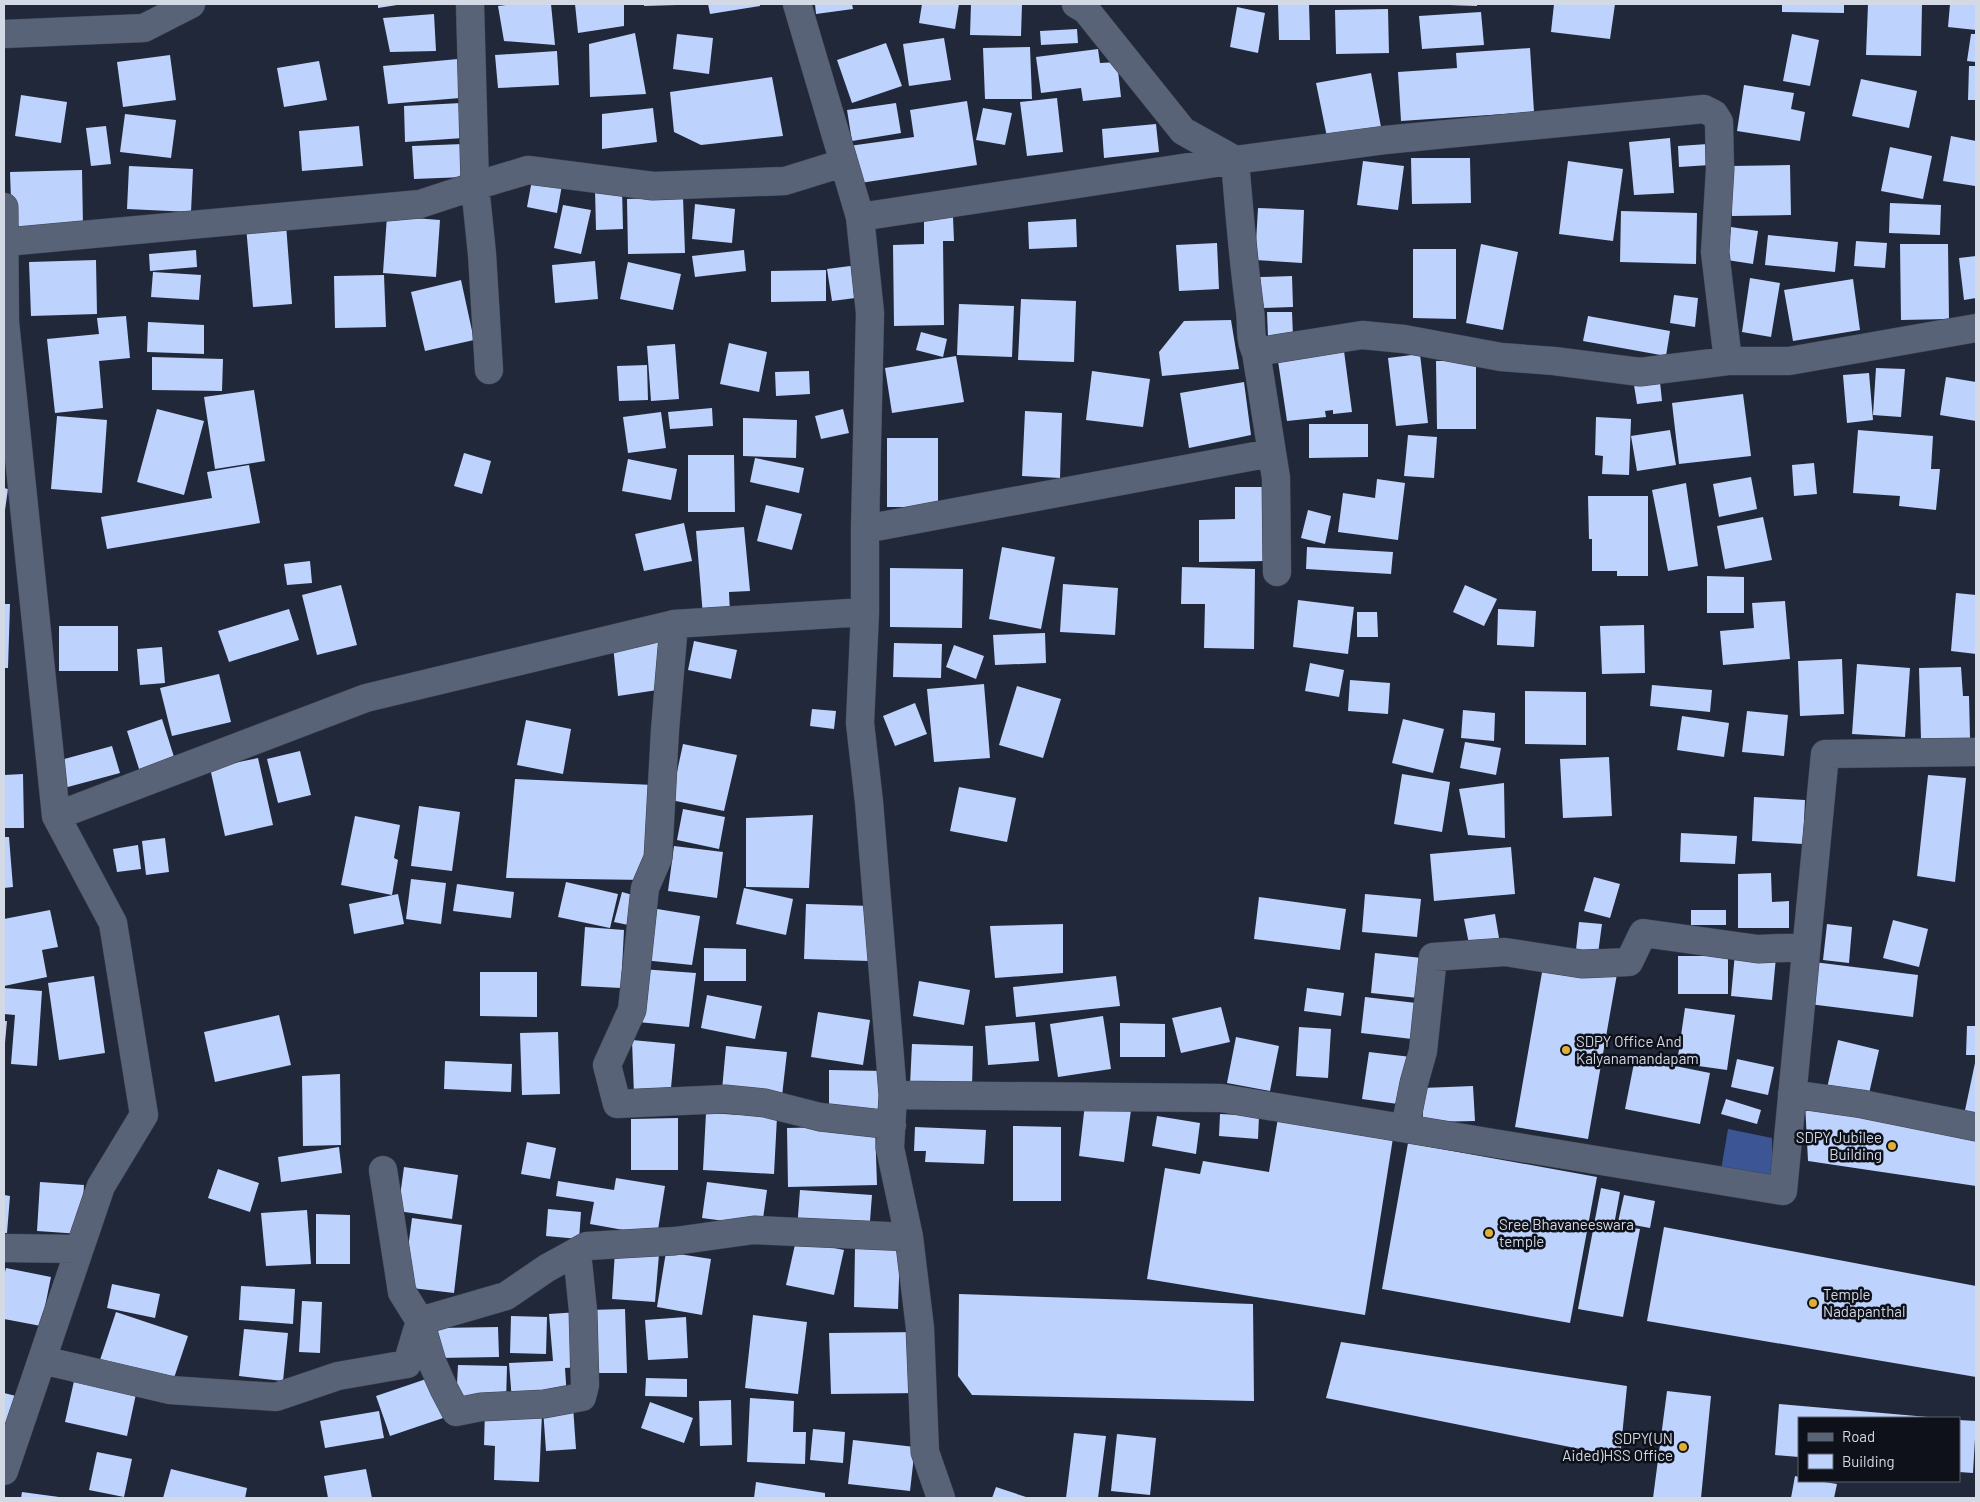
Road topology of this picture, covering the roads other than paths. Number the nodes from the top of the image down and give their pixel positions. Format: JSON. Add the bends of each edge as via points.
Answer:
{"nodes":[{"id":1,"x":191,"y":4,"type":"edge"},
{"id":2,"x":470,"y":4,"type":"edge"},
{"id":3,"x":797,"y":4,"type":"edge"},
{"id":4,"x":1076,"y":4,"type":"edge"},
{"id":5,"x":4,"y":34,"type":"edge"},
{"id":6,"x":1235,"y":160,"type":"junction"},
{"id":7,"x":843,"y":163,"type":"junction"},
{"id":8,"x":475,"y":186,"type":"junction"},
{"id":9,"x":4,"y":207,"type":"edge"},
{"id":10,"x":860,"y":217,"type":"junction"},
{"id":11,"x":6,"y":242,"type":"junction"},
{"id":12,"x":1976,"y":328,"type":"edge"},
{"id":13,"x":1256,"y":352,"type":"junction"},
{"id":14,"x":1728,"y":361,"type":"junction"},
{"id":15,"x":489,"y":370,"type":"dead end"},
{"id":16,"x":1271,"y":453,"type":"junction"},
{"id":17,"x":865,"y":529,"type":"junction"},
{"id":18,"x":1277,"y":572,"type":"dead end"},
{"id":19,"x":864,"y":612,"type":"junction"},
{"id":20,"x":674,"y":624,"type":"junction"},
{"id":21,"x":1976,"y":752,"type":"edge"},
{"id":22,"x":56,"y":816,"type":"junction"},
{"id":23,"x":1806,"y":948,"type":"junction"},
{"id":24,"x":1792,"y":1094,"type":"junction"},
{"id":25,"x":893,"y":1095,"type":"junction"},
{"id":26,"x":892,"y":1125,"type":"junction"},
{"id":27,"x":1976,"y":1127,"type":"edge"},
{"id":28,"x":1405,"y":1128,"type":"junction"},
{"id":29,"x":383,"y":1170,"type":"dead end"},
{"id":30,"x":909,"y":1236,"type":"junction"},
{"id":31,"x":4,"y":1248,"type":"edge"},
{"id":32,"x":79,"y":1249,"type":"junction"},
{"id":33,"x":577,"y":1252,"type":"junction"},
{"id":34,"x":420,"y":1321,"type":"junction"},
{"id":35,"x":42,"y":1360,"type":"junction"},
{"id":36,"x":4,"y":1471,"type":"edge"},
{"id":37,"x":941,"y":1498,"type":"edge"}],
"edges":[{"from":1,"to":5,"type":"street","via":[[144,28]]},
{"from":2,"to":8,"type":"street"},
{"from":3,"to":7,"type":"street"},
{"from":4,"to":6,"type":"street","via":[[1086,10],[1182,131]]},
{"from":6,"to":10,"type":"street"},
{"from":6,"to":13,"type":"street","via":[[1243,262],[1252,344]]},
{"from":6,"to":14,"type":"street","via":[[1385,140],[1704,110],[1714,114],[1719,122],[1720,168],[1715,252]]},
{"from":7,"to":8,"type":"street","via":[[785,181],[653,186],[528,170]]},
{"from":7,"to":10,"type":"street"},
{"from":8,"to":11,"type":"street","via":[[420,204]]},
{"from":8,"to":15,"type":"street"},
{"from":9,"to":11,"type":"street"},
{"from":10,"to":17,"type":"street","via":[[870,313]]},
{"from":11,"to":22,"type":"street","via":[[5,322]]},
{"from":12,"to":14,"type":"street","via":[[1789,361]]},
{"from":13,"to":14,"type":"street","via":[[1362,335],[1404,339],[1501,357],[1640,372]]},
{"from":13,"to":16,"type":"street"},
{"from":16,"to":17,"type":"street"},
{"from":16,"to":18,"type":"street","via":[[1276,478]]},
{"from":17,"to":19,"type":"street"},
{"from":19,"to":20,"type":"street"},
{"from":19,"to":25,"type":"street","via":[[860,723]]},
{"from":20,"to":22,"type":"street","via":[[366,698]]},
{"from":20,"to":26,"type":"street","via":[[658,858],[645,888],[632,1010],[607,1065],[617,1104],[725,1099],[766,1103],[820,1117]]},
{"from":21,"to":23,"type":"street","via":[[1825,754]]},
{"from":22,"to":32,"type":"street","via":[[113,923],[144,1116],[101,1186]]},
{"from":23,"to":24,"type":"street"},
{"from":23,"to":28,"type":"street","via":[[1758,949],[1643,933],[1629,962],[1582,964],[1505,952],[1433,957],[1423,1051]]},
{"from":24,"to":27,"type":"street","via":[[1862,1104]]},
{"from":24,"to":28,"type":"street","via":[[1783,1191]]},
{"from":25,"to":26,"type":"street"},
{"from":25,"to":28,"type":"street","via":[[1221,1098]]},
{"from":26,"to":30,"type":"street","via":[[890,1148]]},
{"from":29,"to":34,"type":"street","via":[[402,1292]]},
{"from":30,"to":33,"type":"street","via":[[754,1230],[675,1241],[587,1246]]},
{"from":30,"to":37,"type":"street","via":[[920,1328],[925,1452]]},
{"from":31,"to":32,"type":"street"},
{"from":32,"to":35,"type":"street"},
{"from":33,"to":34,"type":"street","via":[[506,1296]]},
{"from":33,"to":34,"type":"street","via":[[586,1385],[582,1398],[456,1412],[432,1362]]},
{"from":34,"to":35,"type":"street","via":[[407,1364],[338,1376],[276,1397],[170,1390]]},
{"from":35,"to":36,"type":"street"}]}
